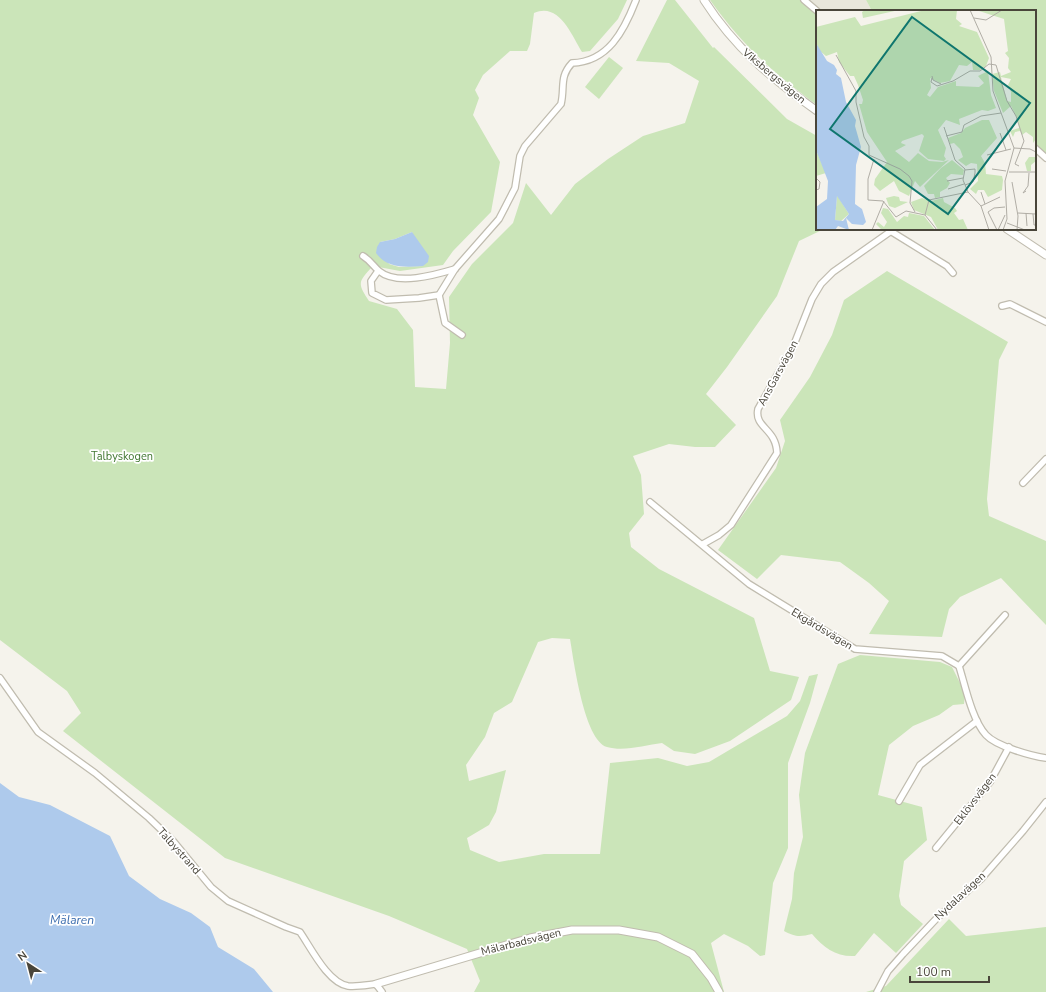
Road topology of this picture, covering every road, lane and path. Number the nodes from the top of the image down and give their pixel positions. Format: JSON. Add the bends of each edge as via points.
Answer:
{"nodes":[{"id":1,"x":636,"y":0,"type":"edge"},
{"id":2,"x":704,"y":0,"type":"edge"},
{"id":3,"x":804,"y":0,"type":"edge"},
{"id":4,"x":816,"y":10,"type":"edge"},
{"id":5,"x":816,"y":110,"type":"edge"},
{"id":6,"x":1036,"y":149,"type":"edge"},
{"id":7,"x":1046,"y":158,"type":"edge"},
{"id":8,"x":893,"y":230,"type":"edge"},
{"id":9,"x":1008,"y":230,"type":"edge"},
{"id":10,"x":1046,"y":255,"type":"edge"},
{"id":11,"x":363,"y":256,"type":"dead end"},
{"id":12,"x":455,"y":269,"type":"junction"},
{"id":13,"x":378,"y":271,"type":"junction"},
{"id":14,"x":953,"y":273,"type":"dead end"},
{"id":15,"x":439,"y":295,"type":"junction"},
{"id":16,"x":1002,"y":306,"type":"dead end"},
{"id":17,"x":1046,"y":322,"type":"edge"},
{"id":18,"x":462,"y":335,"type":"dead end"},
{"id":19,"x":1046,"y":459,"type":"edge"},
{"id":20,"x":1023,"y":483,"type":"dead end"},
{"id":21,"x":650,"y":502,"type":"dead end"},
{"id":22,"x":703,"y":544,"type":"junction"},
{"id":23,"x":1005,"y":615,"type":"dead end"},
{"id":24,"x":959,"y":666,"type":"junction"},
{"id":25,"x":0,"y":678,"type":"edge"},
{"id":26,"x":977,"y":721,"type":"junction"},
{"id":27,"x":1009,"y":747,"type":"junction"},
{"id":28,"x":1046,"y":758,"type":"edge"},
{"id":29,"x":899,"y":801,"type":"dead end"},
{"id":30,"x":1046,"y":802,"type":"edge"},
{"id":31,"x":936,"y":848,"type":"dead end"},
{"id":32,"x":376,"y":984,"type":"junction"},
{"id":33,"x":382,"y":992,"type":"edge"},
{"id":34,"x":719,"y":992,"type":"edge"},
{"id":35,"x":877,"y":992,"type":"edge"}],
"edges":[{"from":1,"to":12,"type":"street","via":[[624,26],[610,47],[594,60],[572,63],[565,70],[561,104],[520,156],[515,188],[510,200],[499,219]]},
{"from":2,"to":5,"type":"street","name":"Viksbergsvägen","via":[[718,22],[747,56]]},
{"from":3,"to":4,"type":"street"},
{"from":6,"to":7,"type":"street"},
{"from":8,"to":14,"type":"street","name":"AnsGarsvägen","via":[[947,266]]},
{"from":8,"to":22,"type":"street","name":"AnsGarsvägen","via":[[833,272],[821,284],[812,299],[793,347],[758,409],[757,416],[776,443],[777,453],[731,525]]},
{"from":9,"to":10,"type":"street"},
{"from":11,"to":13,"type":"street","via":[[372,262]]},
{"from":12,"to":13,"type":"street","via":[[431,276],[407,278],[388,276]]},
{"from":12,"to":15,"type":"street"},
{"from":13,"to":15,"type":"street","via":[[371,281],[372,293],[386,300]]},
{"from":15,"to":18,"type":"street","via":[[445,323]]},
{"from":16,"to":17,"type":"street","via":[[1010,304]]},
{"from":19,"to":20,"type":"street"},
{"from":21,"to":22,"type":"street","name":"Ekgårdsvägen"},
{"from":22,"to":24,"type":"street","name":"Ekgårdsvägen","via":[[748,584],[855,649],[942,656]]},
{"from":23,"to":24,"type":"street"},
{"from":24,"to":26,"type":"street"},
{"from":25,"to":32,"type":"street","name":"Talbystrand","via":[[38,732],[95,773],[149,818],[174,842],[211,887],[228,901],[300,932],[318,960],[338,983],[349,986]]},
{"from":26,"to":27,"type":"street","via":[[991,740]]},
{"from":26,"to":29,"type":"street","via":[[920,765]]},
{"from":27,"to":28,"type":"street"},
{"from":27,"to":31,"type":"street","name":"Eklövsvägen","via":[[990,782]]},
{"from":30,"to":35,"type":"street","name":"Nydalavägen","via":[[981,879],[937,918],[902,954]]},
{"from":32,"to":33,"type":"street"},
{"from":32,"to":34,"type":"street","name":"Mälarbadsvägen","via":[[530,938],[572,930],[619,930],[658,937],[692,954]]}]}
